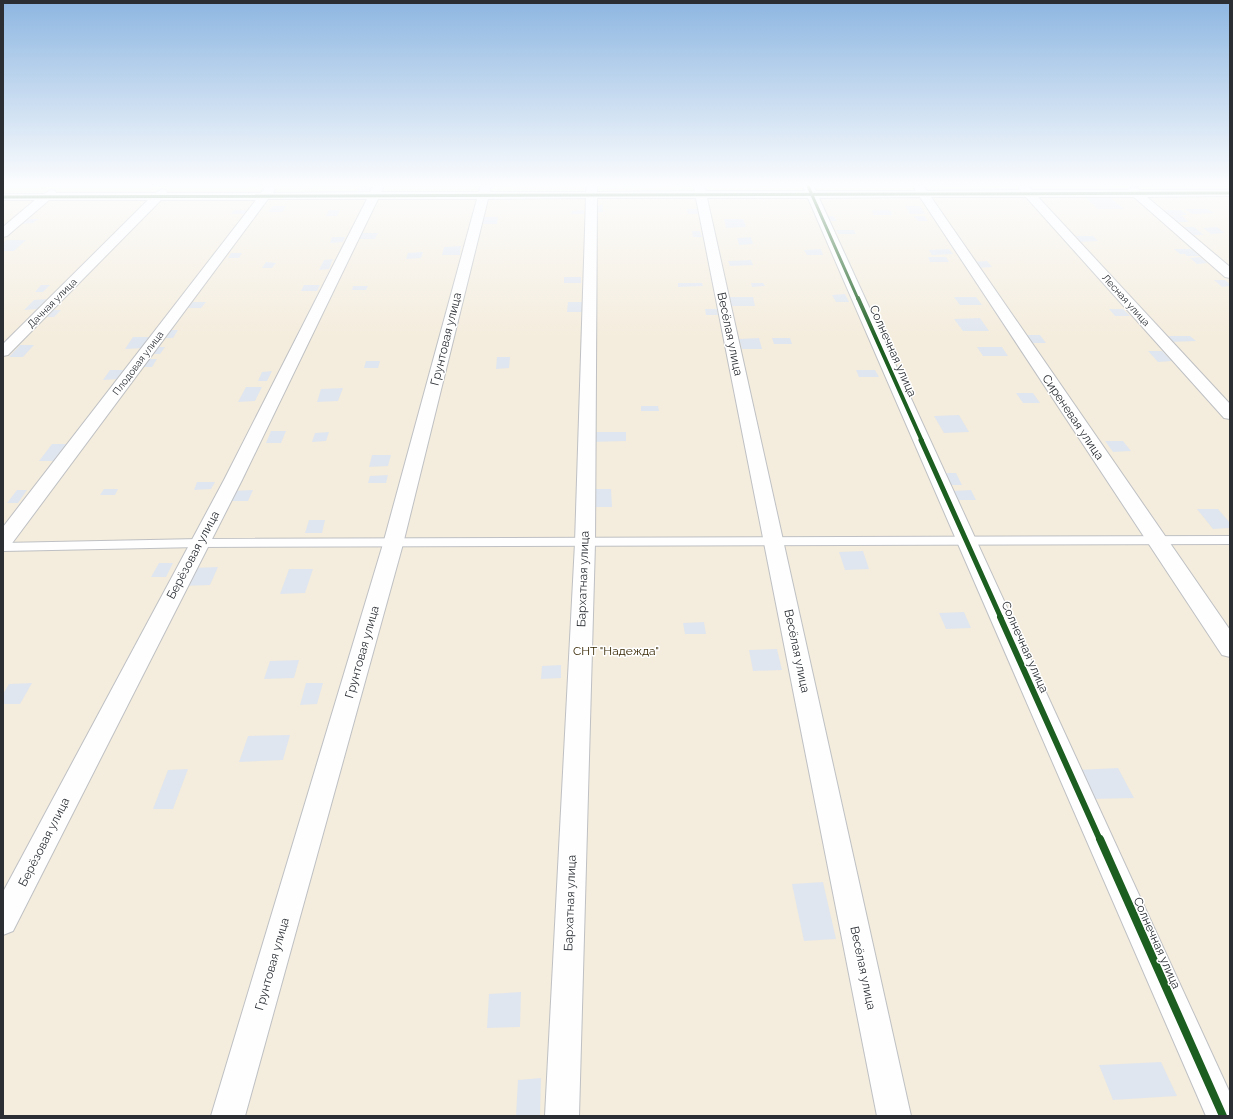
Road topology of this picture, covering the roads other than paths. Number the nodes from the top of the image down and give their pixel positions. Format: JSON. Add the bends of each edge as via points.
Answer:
{"nodes":[{"id":1,"x":116,"y":238,"type":"edge"},
{"id":2,"x":232,"y":238,"type":"edge"},
{"id":3,"x":353,"y":238,"type":"edge"},
{"id":4,"x":473,"y":238,"type":"edge"},
{"id":5,"x":591,"y":238,"type":"edge"},
{"id":6,"x":710,"y":238,"type":"edge"},
{"id":7,"x":832,"y":238,"type":"edge"},
{"id":8,"x":953,"y":238,"type":"edge"},
{"id":9,"x":1069,"y":238,"type":"edge"},
{"id":10,"x":1189,"y":238,"type":"edge"},
{"id":11,"x":1230,"y":274,"type":"edge"},
{"id":12,"x":3,"y":352,"type":"edge"},
{"id":13,"x":1230,"y":414,"type":"edge"},
{"id":14,"x":1156,"y":540,"type":"junction"},
{"id":15,"x":1230,"y":540,"type":"edge"},
{"id":16,"x":3,"y":541,"type":"edge"},
{"id":17,"x":967,"y":541,"type":"junction"},
{"id":18,"x":775,"y":542,"type":"junction"},
{"id":19,"x":199,"y":543,"type":"junction"},
{"id":20,"x":585,"y":543,"type":"junction"},
{"id":21,"x":394,"y":544,"type":"junction"},
{"id":22,"x":3,"y":547,"type":"edge"},
{"id":23,"x":1230,"y":648,"type":"edge"},
{"id":24,"x":3,"y":921,"type":"edge"},
{"id":25,"x":228,"y":1116,"type":"edge"},
{"id":26,"x":562,"y":1116,"type":"edge"},
{"id":27,"x":894,"y":1116,"type":"edge"},
{"id":28,"x":1223,"y":1116,"type":"edge"}],
"edges":[{"from":1,"to":12,"type":"street","name":"Дачная улица"},
{"from":2,"to":16,"type":"street","name":"Плодовая улица"},
{"from":3,"to":19,"type":"street","name":"Берёзовая улица","via":[[233,480]]},
{"from":4,"to":21,"type":"street","name":"Грунтовая улица"},
{"from":5,"to":20,"type":"street","name":"Бархатная улица"},
{"from":6,"to":18,"type":"street","name":"Весёлая улица"},
{"from":7,"to":17,"type":"street","name":"Солнечная улица"},
{"from":8,"to":14,"type":"street","name":"Сиреневая улица"},
{"from":9,"to":13,"type":"street","name":"Лесная улица"},
{"from":10,"to":11,"type":"street"},
{"from":14,"to":15,"type":"lane"},
{"from":14,"to":17,"type":"lane"},
{"from":14,"to":23,"type":"street","name":"Сиреневая улица"},
{"from":17,"to":18,"type":"lane"},
{"from":17,"to":28,"type":"street","name":"Солнечная улица"},
{"from":18,"to":20,"type":"lane"},
{"from":18,"to":27,"type":"street","name":"Весёлая улица"},
{"from":19,"to":21,"type":"lane"},
{"from":19,"to":22,"type":"lane"},
{"from":19,"to":24,"type":"street","name":"Берёзовая улица"},
{"from":20,"to":21,"type":"lane"},
{"from":20,"to":26,"type":"street","name":"Бархатная улица"},
{"from":21,"to":25,"type":"street","name":"Грунтовая улица"}]}
